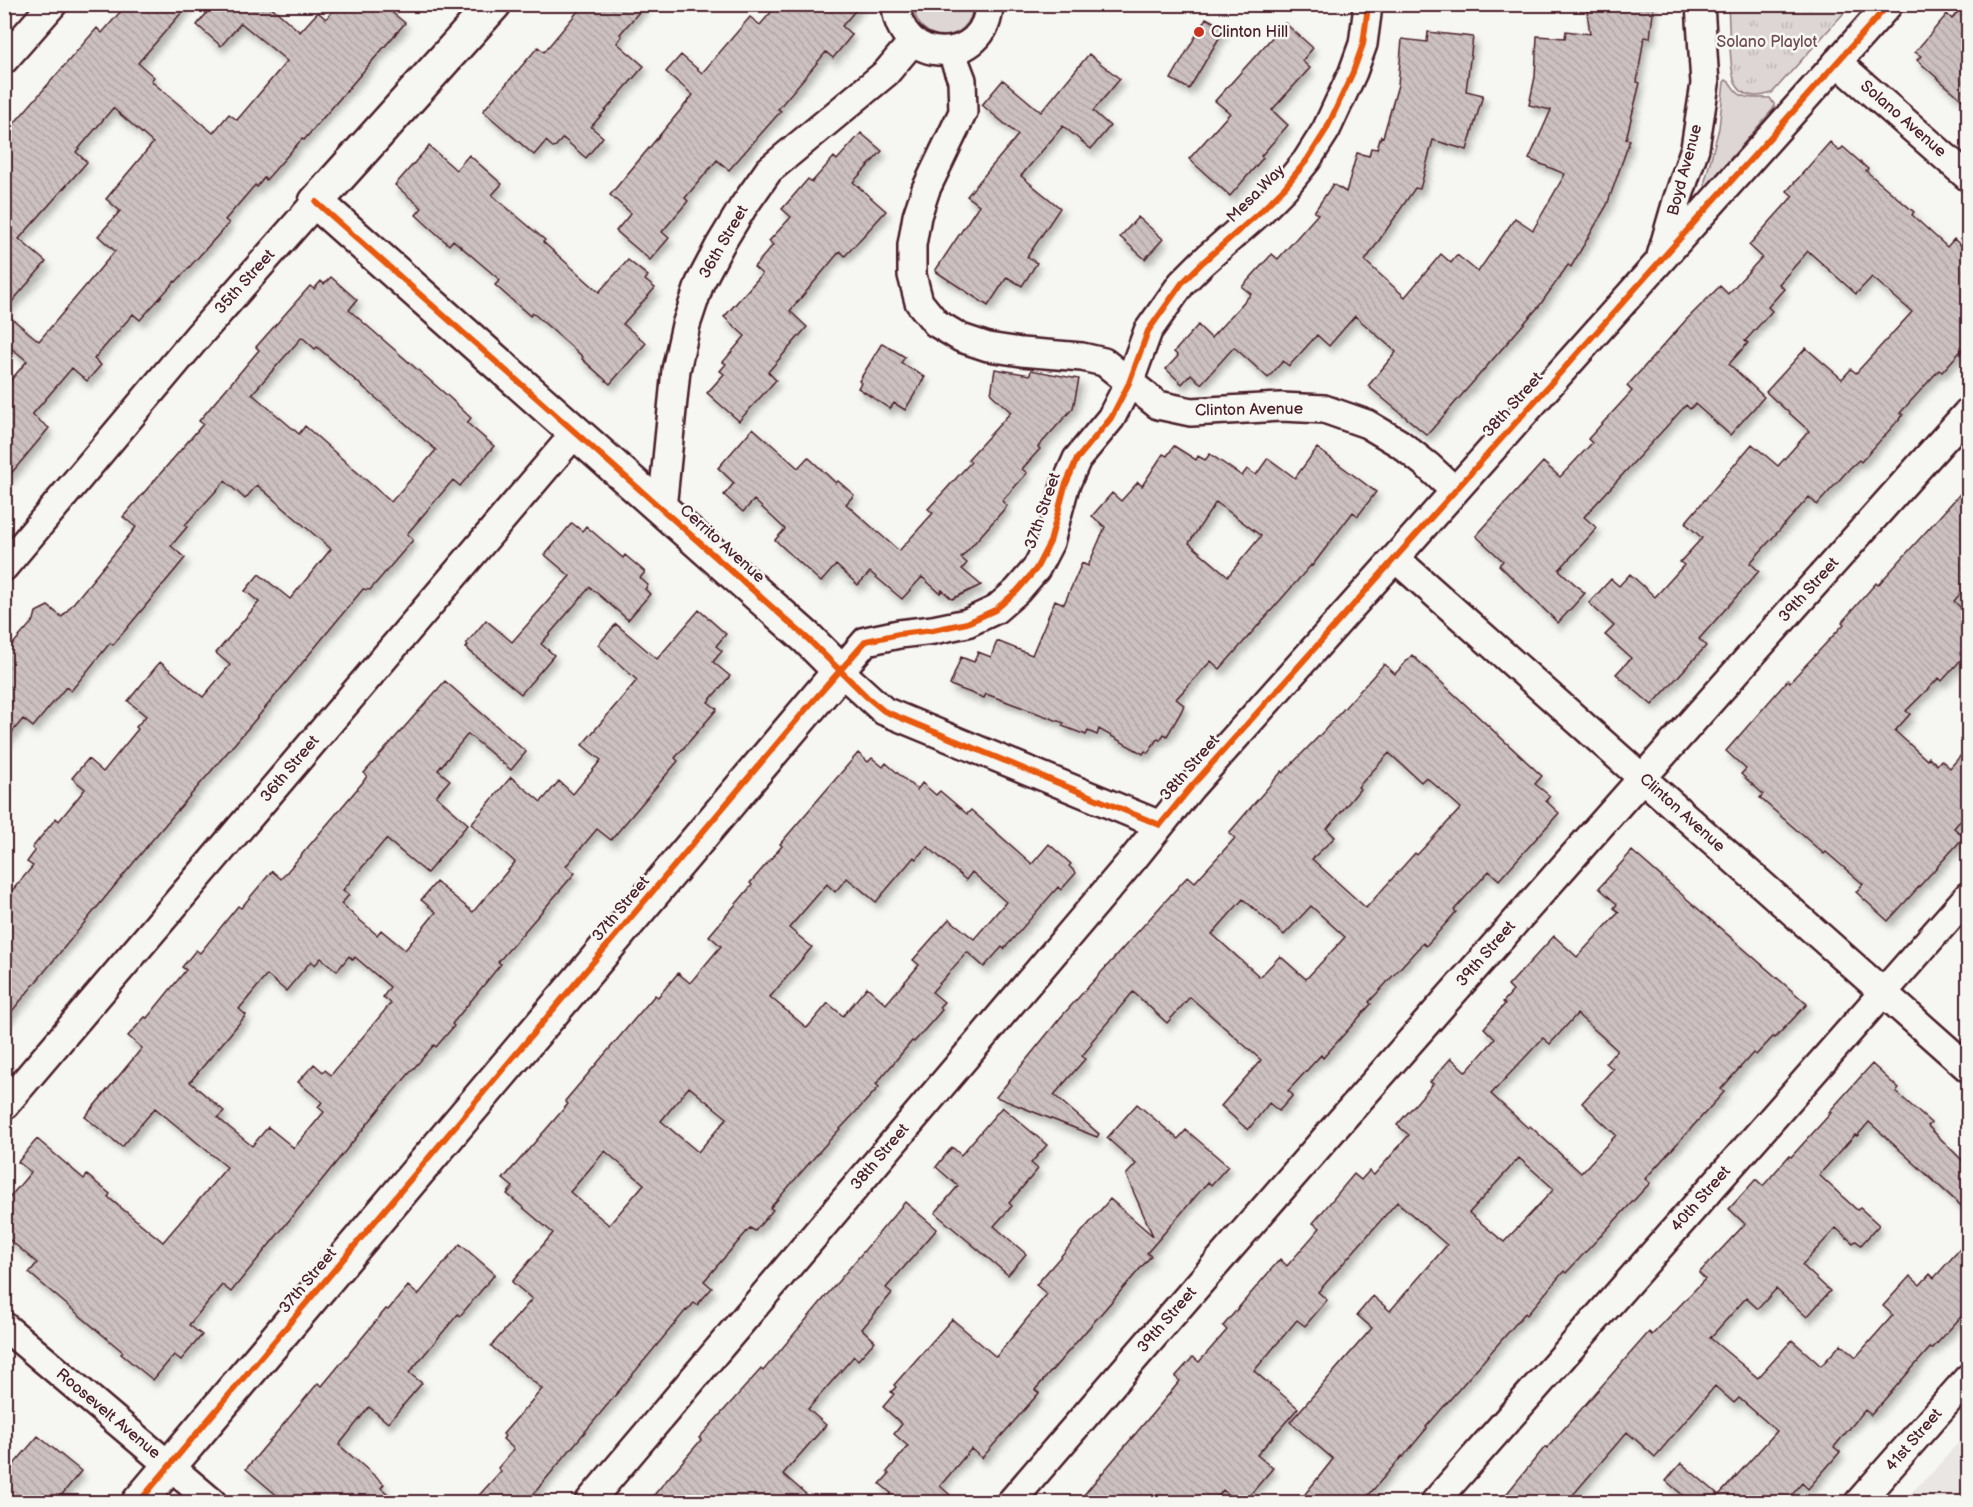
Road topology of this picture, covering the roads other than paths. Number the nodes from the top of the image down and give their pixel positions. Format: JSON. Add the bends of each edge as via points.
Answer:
{"nodes":[{"id":1,"x":53,"y":4,"type":"edge"},
{"id":2,"x":494,"y":4,"type":"edge"},
{"id":3,"x":896,"y":4,"type":"edge"},
{"id":4,"x":989,"y":4,"type":"edge"},
{"id":5,"x":1366,"y":4,"type":"edge"},
{"id":6,"x":1700,"y":4,"type":"edge"},
{"id":7,"x":1889,"y":4,"type":"edge"},
{"id":8,"x":913,"y":42,"type":"junction"},
{"id":9,"x":951,"y":51,"type":"junction"},
{"id":10,"x":4,"y":60,"type":"edge"},
{"id":11,"x":1838,"y":62,"type":"junction"},
{"id":12,"x":1968,"y":177,"type":"edge"},
{"id":13,"x":316,"y":202,"type":"junction"},
{"id":14,"x":1659,"y":263,"type":"junction"},
{"id":15,"x":1129,"y":383,"type":"junction"},
{"id":16,"x":1968,"y":412,"type":"edge"},
{"id":17,"x":576,"y":432,"type":"junction"},
{"id":18,"x":1455,"y":491,"type":"junction"},
{"id":19,"x":662,"y":509,"type":"junction"},
{"id":20,"x":1395,"y":558,"type":"junction"},
{"id":21,"x":4,"y":567,"type":"edge"},
{"id":22,"x":840,"y":670,"type":"junction"},
{"id":23,"x":1641,"y":777,"type":"junction"},
{"id":24,"x":1160,"y":825,"type":"junction"},
{"id":25,"x":1968,"y":896,"type":"edge"},
{"id":26,"x":1883,"y":992,"type":"junction"},
{"id":27,"x":1968,"y":1068,"type":"edge"},
{"id":28,"x":4,"y":1106,"type":"edge"},
{"id":29,"x":4,"y":1326,"type":"edge"},
{"id":30,"x":1968,"y":1378,"type":"edge"},
{"id":31,"x":169,"y":1467,"type":"junction"},
{"id":32,"x":139,"y":1503,"type":"edge"},
{"id":33,"x":212,"y":1503,"type":"edge"},
{"id":34,"x":589,"y":1503,"type":"edge"},
{"id":35,"x":1011,"y":1503,"type":"edge"},
{"id":36,"x":1435,"y":1503,"type":"edge"},
{"id":37,"x":1859,"y":1503,"type":"edge"}],
"edges":[{"from":1,"to":10,"type":"street"},
{"from":2,"to":13,"type":"street","name":"35th Street"},
{"from":3,"to":8,"type":"street","via":[[900,25]]},
{"from":4,"to":9,"type":"street","via":[[979,34],[967,45]]},
{"from":5,"to":15,"type":"street","name":"Mesa Way","via":[[1363,44],[1353,72],[1307,160],[1261,212],[1182,283],[1148,331]]},
{"from":6,"to":14,"type":"street","name":"Boyd Avenue","via":[[1705,84],[1695,148]]},
{"from":7,"to":11,"type":"street","name":"38th Street"},
{"from":8,"to":9,"type":"street","via":[[931,51]]},
{"from":8,"to":19,"type":"street","name":"36th Street","via":[[886,73],[769,170],[720,244],[700,283],[676,370]]},
{"from":9,"to":15,"type":"street","name":"Clinton Avenue","via":[[962,80],[963,112],[917,216],[912,275],[919,302],[936,323],[961,338],[1010,351],[1104,362]]},
{"from":11,"to":12,"type":"street","name":"Solano Avenue"},
{"from":11,"to":14,"type":"street","name":"38th Street"},
{"from":13,"to":17,"type":"street","name":"Cerrito Avenue"},
{"from":13,"to":21,"type":"street","name":"35th Street"},
{"from":14,"to":18,"type":"street","name":"38th Street"},
{"from":15,"to":18,"type":"street","name":"Clinton Avenue","via":[[1158,405],[1191,412],[1324,409],[1367,424],[1399,443]]},
{"from":15,"to":22,"type":"street","name":"37th Street","via":[[1111,418],[1077,459],[1065,486],[1050,542],[1036,569],[1017,591],[995,610],[967,623],[866,641]]},
{"from":16,"to":23,"type":"street","name":"39th Street"},
{"from":17,"to":19,"type":"street","name":"Cerrito Avenue"},
{"from":17,"to":28,"type":"street","name":"36th Street"},
{"from":18,"to":20,"type":"street","name":"38th Street"},
{"from":19,"to":22,"type":"street","name":"Cerrito Avenue"},
{"from":20,"to":23,"type":"street","name":"Clinton Avenue"},
{"from":20,"to":24,"type":"street","name":"38th Street"},
{"from":22,"to":24,"type":"street","name":"Cerrito Avenue","via":[[884,711]]},
{"from":22,"to":31,"type":"street","name":"37th Street"},
{"from":23,"to":26,"type":"street","name":"Clinton Avenue"},
{"from":23,"to":35,"type":"street","name":"39th Street"},
{"from":24,"to":34,"type":"street","name":"38th Street"},
{"from":25,"to":26,"type":"street","name":"40th Street"},
{"from":26,"to":27,"type":"street","name":"Clinton Avenue"},
{"from":26,"to":36,"type":"street","name":"40th Street"},
{"from":29,"to":31,"type":"street","name":"Roosevelt Avenue"},
{"from":30,"to":37,"type":"street","name":"41st Street"},
{"from":31,"to":32,"type":"street","name":"37th Street"},
{"from":31,"to":33,"type":"street","name":"Roosevelt Avenue"}]}
